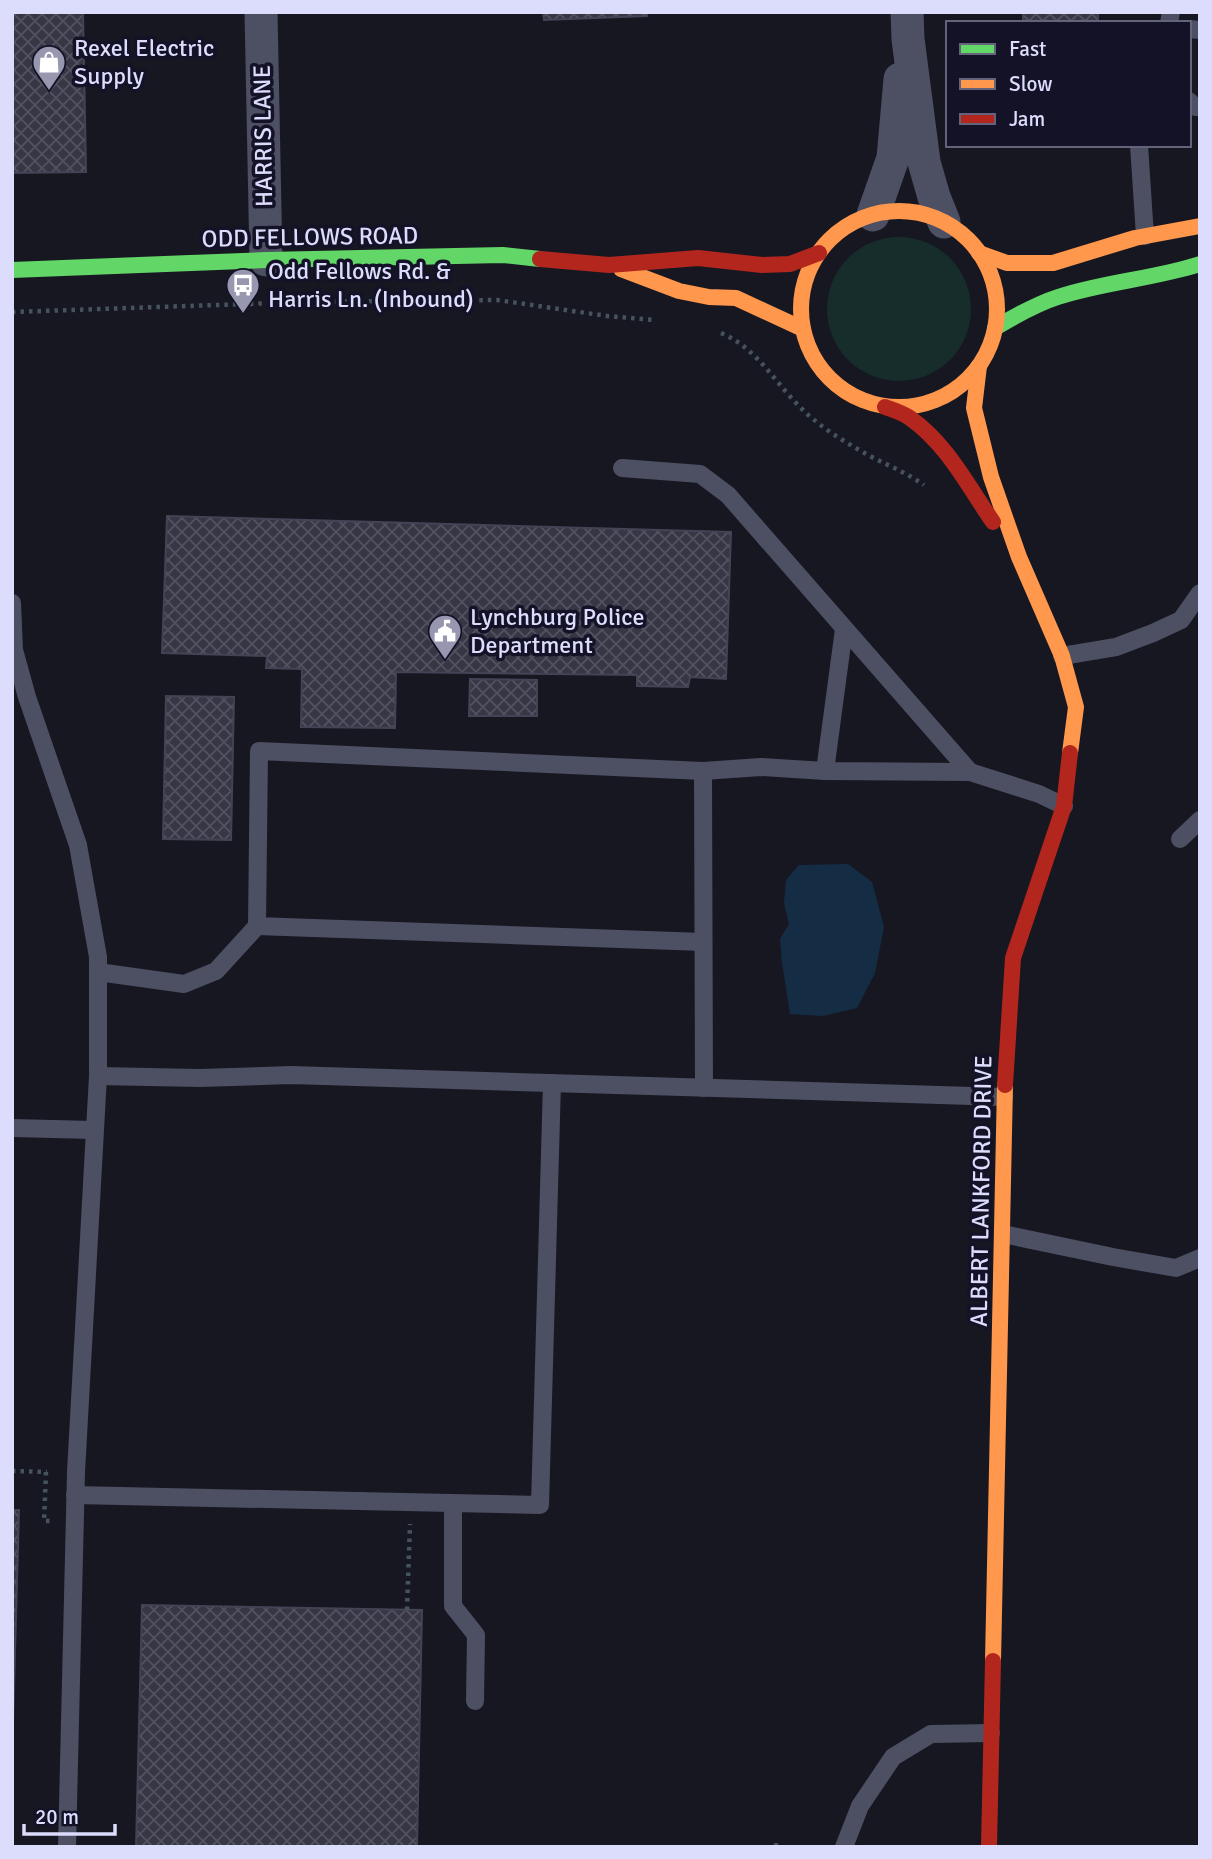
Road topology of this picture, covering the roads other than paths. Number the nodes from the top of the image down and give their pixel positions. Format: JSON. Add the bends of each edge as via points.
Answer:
{"nodes":[{"id":1,"x":261,"y":12,"type":"edge"},
{"id":2,"x":908,"y":26,"type":"edge"},
{"id":3,"x":1139,"y":147,"type":"edge"},
{"id":4,"x":873,"y":215,"type":"junction"},
{"id":5,"x":943,"y":222,"type":"junction"},
{"id":6,"x":1200,"y":226,"type":"edge"},
{"id":7,"x":1144,"y":236,"type":"junction"},
{"id":8,"x":819,"y":253,"type":"junction"},
{"id":9,"x":979,"y":253,"type":"junction"},
{"id":10,"x":266,"y":260,"type":"junction"},
{"id":11,"x":1200,"y":264,"type":"edge"},
{"id":12,"x":609,"y":265,"type":"junction"},
{"id":13,"x":12,"y":270,"type":"edge"},
{"id":14,"x":995,"y":328,"type":"junction"},
{"id":15,"x":803,"y":329,"type":"junction"},
{"id":16,"x":979,"y":366,"type":"junction"},
{"id":17,"x":885,"y":407,"type":"junction"},
{"id":18,"x":622,"y":468,"type":"dead end"},
{"id":19,"x":1019,"y":557,"type":"junction"},
{"id":20,"x":1200,"y":593,"type":"edge"},
{"id":21,"x":12,"y":603,"type":"edge"},
{"id":22,"x":844,"y":629,"type":"junction"},
{"id":23,"x":1062,"y":656,"type":"junction"},
{"id":24,"x":20,"y":699,"type":"edge"},
{"id":25,"x":703,"y":771,"type":"junction"},
{"id":26,"x":825,"y":771,"type":"junction"},
{"id":27,"x":970,"y":772,"type":"junction"},
{"id":28,"x":1064,"y":806,"type":"junction"},
{"id":29,"x":1200,"y":820,"type":"edge"},
{"id":30,"x":1180,"y":839,"type":"dead end"},
{"id":31,"x":257,"y":926,"type":"junction"},
{"id":32,"x":703,"y":942,"type":"junction"},
{"id":33,"x":98,"y":972,"type":"junction"},
{"id":34,"x":97,"y":1076,"type":"junction"},
{"id":35,"x":552,"y":1083,"type":"junction"},
{"id":36,"x":704,"y":1088,"type":"junction"},
{"id":37,"x":1004,"y":1097,"type":"junction"},
{"id":38,"x":12,"y":1128,"type":"edge"},
{"id":39,"x":93,"y":1130,"type":"junction"},
{"id":40,"x":1003,"y":1234,"type":"junction"},
{"id":41,"x":1200,"y":1258,"type":"edge"},
{"id":42,"x":75,"y":1495,"type":"junction"},
{"id":43,"x":453,"y":1504,"type":"junction"},
{"id":44,"x":475,"y":1701,"type":"dead end"},
{"id":45,"x":991,"y":1733,"type":"junction"},
{"id":46,"x":66,"y":1847,"type":"edge"},
{"id":47,"x":844,"y":1847,"type":"edge"},
{"id":48,"x":989,"y":1847,"type":"edge"}],
"edges":[{"from":1,"to":10,"type":"street","name":"HARRIS LANE"},
{"from":2,"to":4,"type":"street","via":[[892,158]]},
{"from":2,"to":5,"type":"street","via":[[924,162]]},
{"from":3,"to":7,"type":"lane"},
{"from":4,"to":5,"type":"main road","via":[[897,211]]},
{"from":4,"to":8,"type":"main road","via":[[851,224]]},
{"from":5,"to":9,"type":"main road"},
{"from":6,"to":7,"type":"main road"},
{"from":7,"to":9,"type":"main road","via":[[1053,263],[1006,263]]},
{"from":8,"to":12,"type":"main road","name":"ODD FELLOWS ROAD","via":[[790,264],[698,258]]},
{"from":8,"to":15,"type":"main road","via":[[803,290]]},
{"from":9,"to":14,"type":"main road","via":[[997,297]]},
{"from":10,"to":12,"type":"main road","name":"ODD FELLOWS ROAD","via":[[503,255]]},
{"from":10,"to":13,"type":"main road","name":"ODD FELLOWS ROAD"},
{"from":11,"to":14,"type":"main road","via":[[1058,297]]},
{"from":12,"to":15,"type":"main road","name":"ODD FELLOWS ROAD","via":[[679,291],[736,298]]},
{"from":14,"to":16,"type":"main road"},
{"from":15,"to":17,"type":"main road","via":[[818,366],[832,381],[866,402]]},
{"from":16,"to":17,"type":"main road","via":[[943,397],[924,404]]},
{"from":16,"to":19,"type":"main road","name":"ALBERT LANKFORD DRIVE","via":[[976,419]]},
{"from":17,"to":19,"type":"main road","name":"ALBERT LANKFORD DRIVE","via":[[910,418],[926,432]]},
{"from":18,"to":22,"type":"lane","via":[[701,474],[728,495]]},
{"from":19,"to":23,"type":"main road","name":"ALBERT LANKFORD DRIVE"},
{"from":20,"to":23,"type":"lane","via":[[1181,620],[1116,647]]},
{"from":21,"to":24,"type":"lane"},
{"from":22,"to":26,"type":"lane"},
{"from":22,"to":27,"type":"lane"},
{"from":23,"to":28,"type":"main road","name":"ALBERT LANKFORD DRIVE","via":[[1076,707]]},
{"from":24,"to":33,"type":"lane","via":[[78,845]]},
{"from":25,"to":26,"type":"lane","via":[[761,767]]},
{"from":25,"to":31,"type":"lane","via":[[259,751]]},
{"from":25,"to":32,"type":"lane"},
{"from":26,"to":27,"type":"lane"},
{"from":27,"to":28,"type":"lane"},
{"from":28,"to":37,"type":"main road","name":"ALBERT LANKFORD DRIVE","via":[[1013,958]]},
{"from":29,"to":30,"type":"lane"},
{"from":31,"to":32,"type":"lane"},
{"from":31,"to":33,"type":"lane","via":[[216,971],[184,984]]},
{"from":32,"to":36,"type":"lane"},
{"from":33,"to":34,"type":"lane"},
{"from":34,"to":35,"type":"lane","via":[[291,1075]]},
{"from":34,"to":39,"type":"lane"},
{"from":35,"to":36,"type":"lane"},
{"from":35,"to":43,"type":"lane","via":[[540,1505]]},
{"from":36,"to":37,"type":"lane"},
{"from":37,"to":40,"type":"main road","name":"ALBERT LANKFORD DRIVE"},
{"from":38,"to":39,"type":"lane"},
{"from":39,"to":42,"type":"lane"},
{"from":40,"to":41,"type":"lane","via":[[1175,1268]]},
{"from":40,"to":45,"type":"main road","name":"ALBERT LANKFORD DRIVE"},
{"from":42,"to":43,"type":"lane"},
{"from":42,"to":46,"type":"lane"},
{"from":43,"to":44,"type":"lane","via":[[453,1606],[477,1635]]},
{"from":45,"to":47,"type":"lane","via":[[932,1734],[893,1757],[860,1806]]},
{"from":45,"to":48,"type":"main road","name":"ALBERT LANKFORD DRIVE"}]}
